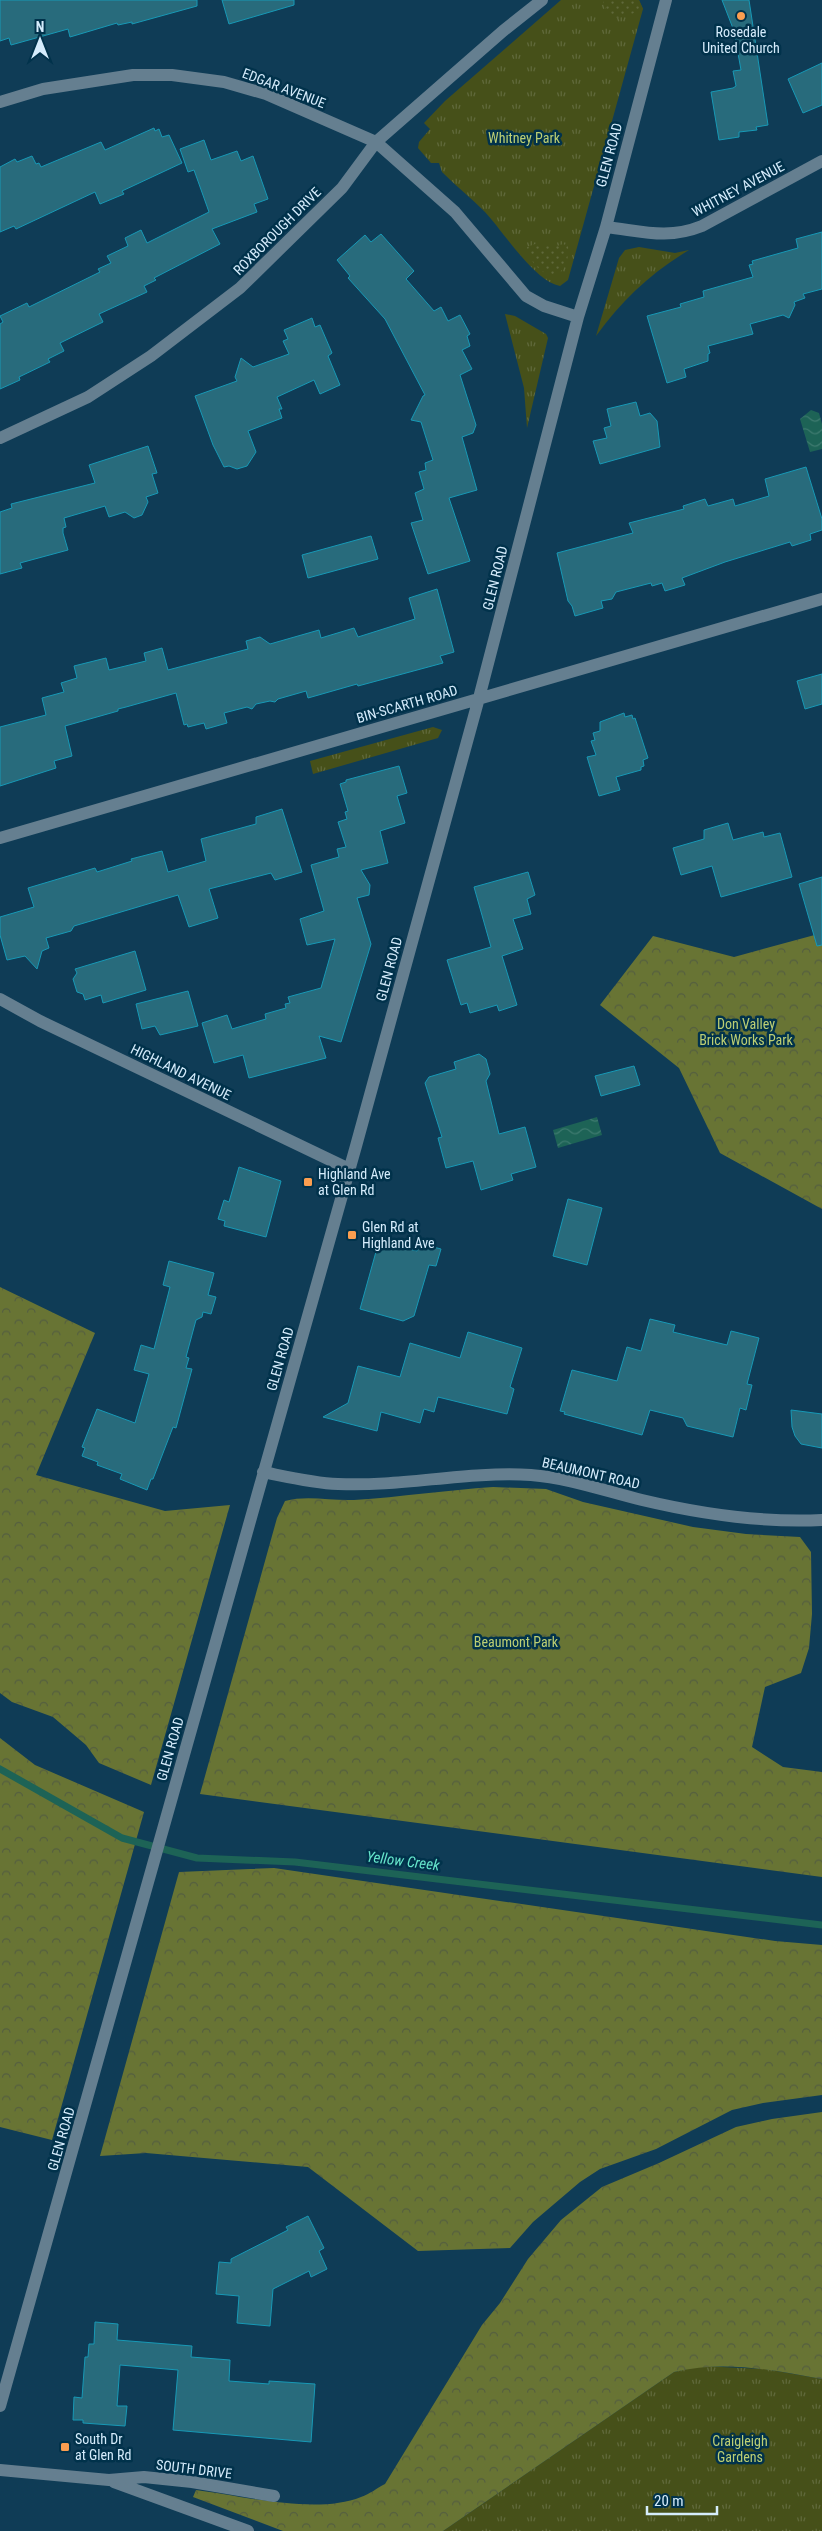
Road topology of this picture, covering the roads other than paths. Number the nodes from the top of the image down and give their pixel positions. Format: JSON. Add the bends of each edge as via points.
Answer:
{"nodes":[{"id":1,"x":542,"y":0,"type":"edge"},
{"id":2,"x":666,"y":0,"type":"edge"},
{"id":3,"x":0,"y":102,"type":"edge"},
{"id":4,"x":376,"y":142,"type":"junction"},
{"id":5,"x":822,"y":161,"type":"edge"},
{"id":6,"x":606,"y":227,"type":"junction"},
{"id":7,"x":578,"y":317,"type":"junction"},
{"id":8,"x":0,"y":438,"type":"edge"},
{"id":9,"x":822,"y":599,"type":"edge"},
{"id":10,"x":479,"y":698,"type":"junction"},
{"id":11,"x":0,"y":838,"type":"edge"},
{"id":12,"x":0,"y":999,"type":"edge"},
{"id":13,"x":350,"y":1170,"type":"junction"},
{"id":14,"x":263,"y":1472,"type":"junction"},
{"id":15,"x":822,"y":1520,"type":"edge"},
{"id":16,"x":0,"y":2406,"type":"edge"},
{"id":17,"x":0,"y":2470,"type":"edge"},
{"id":18,"x":109,"y":2480,"type":"junction"},
{"id":19,"x":274,"y":2496,"type":"dead end"},
{"id":20,"x":248,"y":2531,"type":"edge"}],
"edges":[{"from":1,"to":4,"type":"street","name":"ROXBOROUGH DRIVE"},
{"from":2,"to":6,"type":"street","name":"GLEN ROAD"},
{"from":3,"to":4,"type":"street","name":"EDGAR AVENUE","via":[[43,89],[93,80],[172,75],[224,82],[266,94]]},
{"from":4,"to":7,"type":"street","via":[[455,212],[526,296],[544,306]]},
{"from":4,"to":8,"type":"street","name":"ROXBOROUGH DRIVE","via":[[342,188],[240,288],[151,356],[88,397]]},
{"from":5,"to":6,"type":"street","name":"WHITNEY AVENUE","via":[[688,232],[659,234]]},
{"from":6,"to":7,"type":"street","name":"GLEN ROAD"},
{"from":7,"to":10,"type":"street","name":"GLEN ROAD"},
{"from":9,"to":10,"type":"street","name":"BIN-SCARTH ROAD"},
{"from":10,"to":11,"type":"street","name":"BIN-SCARTH ROAD"},
{"from":10,"to":13,"type":"street","name":"GLEN ROAD"},
{"from":12,"to":13,"type":"street","name":"HIGHLAND AVENUE"},
{"from":13,"to":14,"type":"street","name":"GLEN ROAD"},
{"from":14,"to":15,"type":"street","name":"BEAUMONT ROAD","via":[[338,1484],[494,1474],[533,1476],[729,1516],[789,1522]]},
{"from":14,"to":16,"type":"street","name":"GLEN ROAD"},
{"from":17,"to":18,"type":"street","name":"SOUTH DRIVE"},
{"from":18,"to":19,"type":"street","name":"SOUTH DRIVE","via":[[154,2478]]},
{"from":18,"to":20,"type":"street","name":"SOUTH DRIVE"}]}
